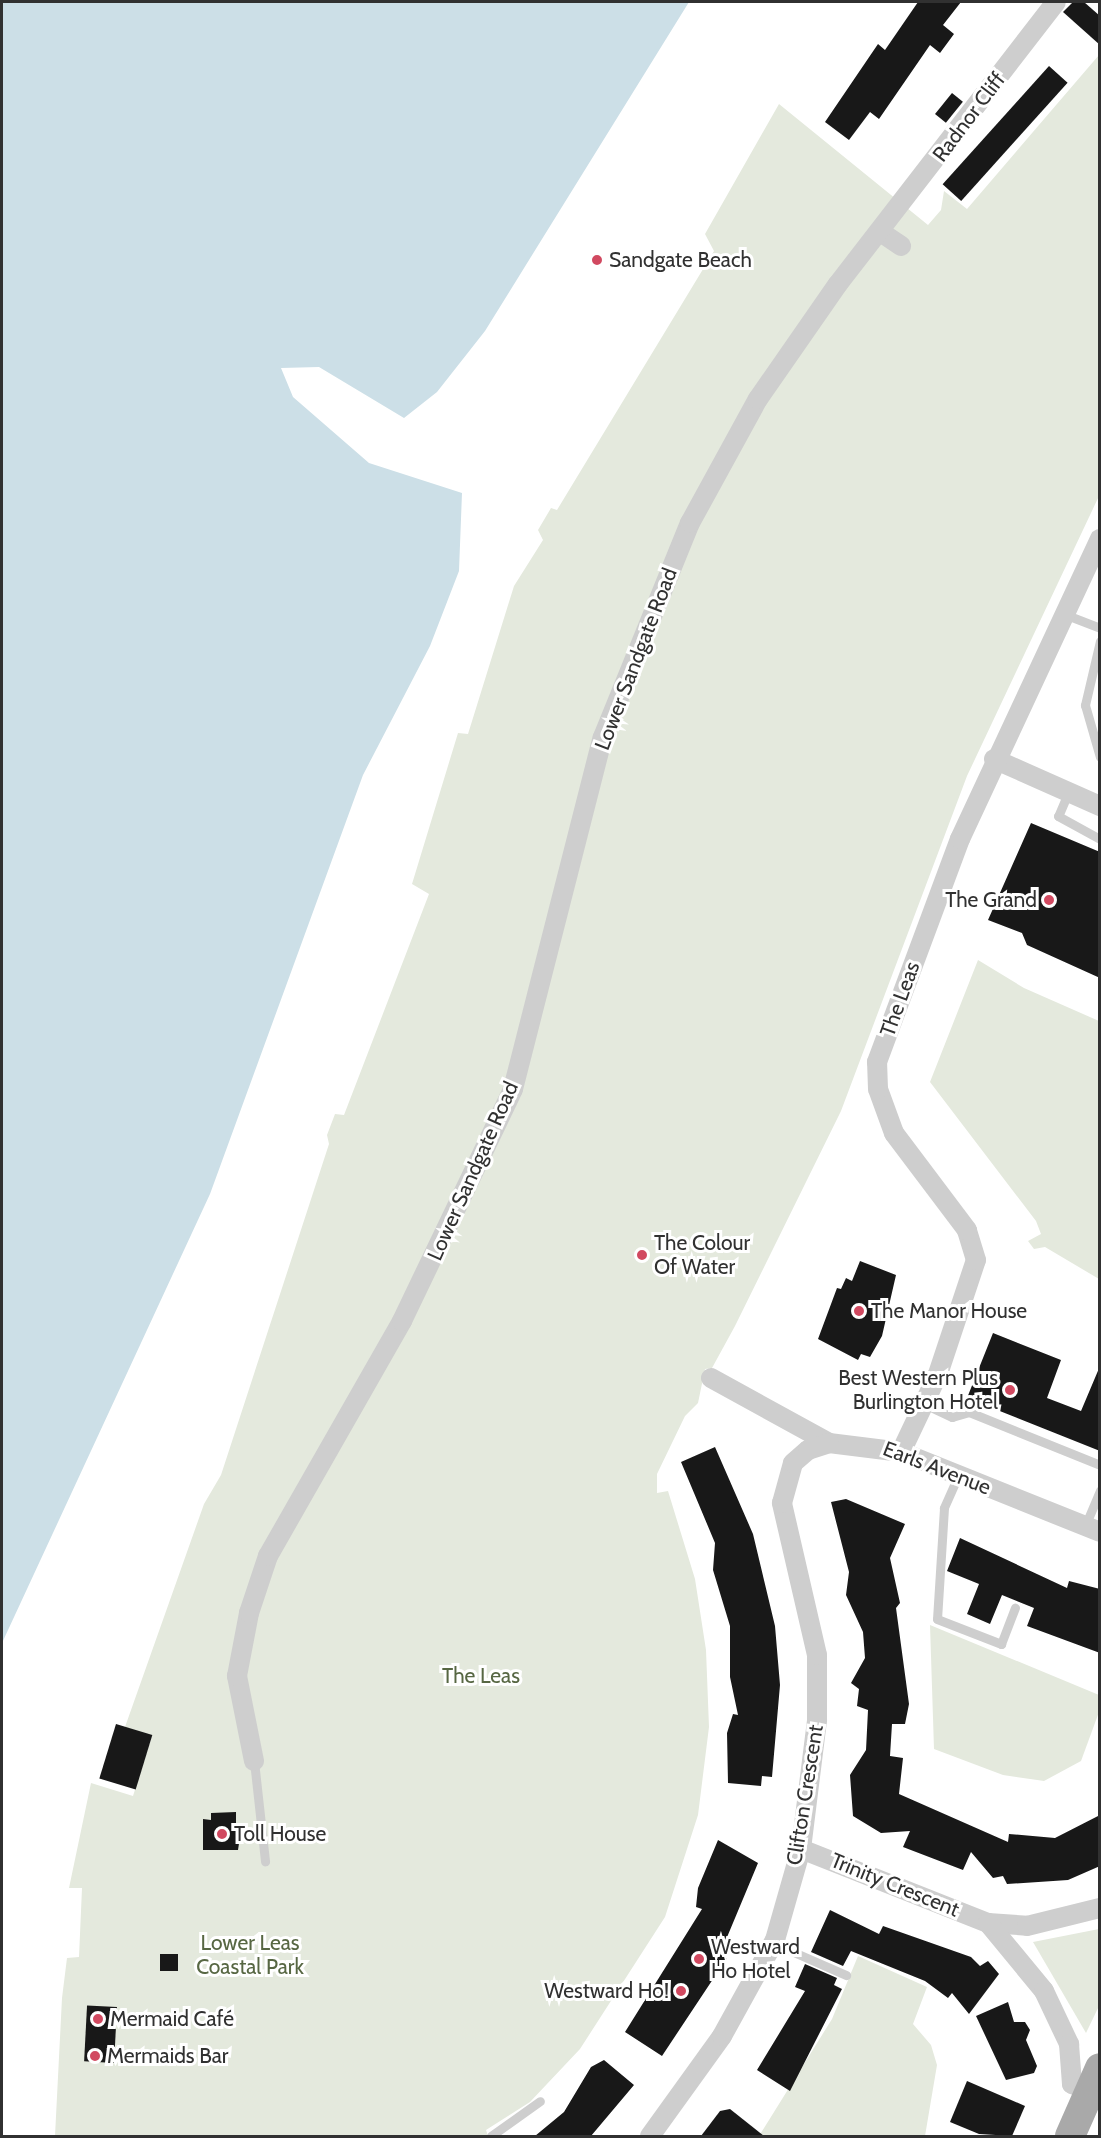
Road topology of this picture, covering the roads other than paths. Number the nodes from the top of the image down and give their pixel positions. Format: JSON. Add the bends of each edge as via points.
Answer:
{"nodes":[{"id":1,"x":1056,"y":2,"type":"edge"},
{"id":2,"x":882,"y":233,"type":"junction"},
{"id":3,"x":901,"y":246,"type":"dead end"},
{"id":4,"x":758,"y":399,"type":"joint"},
{"id":5,"x":1096,"y":552,"type":"edge"},
{"id":6,"x":1062,"y":613,"type":"junction"},
{"id":7,"x":1100,"y":628,"type":"edge"},
{"id":8,"x":1100,"y":641,"type":"edge"},
{"id":9,"x":1100,"y":757,"type":"edge"},
{"id":10,"x":994,"y":759,"type":"junction"},
{"id":11,"x":1068,"y":793,"type":"junction"},
{"id":12,"x":1100,"y":806,"type":"edge"},
{"id":13,"x":1100,"y":839,"type":"edge"},
{"id":14,"x":711,"y":1378,"type":"dead end"},
{"id":15,"x":924,"y":1404,"type":"junction"},
{"id":16,"x":829,"y":1443,"type":"junction"},
{"id":17,"x":901,"y":1452,"type":"junction"},
{"id":18,"x":1100,"y":1465,"type":"edge"},
{"id":19,"x":958,"y":1476,"type":"junction"},
{"id":20,"x":1100,"y":1490,"type":"edge"},
{"id":21,"x":1092,"y":1529,"type":"edge"},
{"id":22,"x":1015,"y":1608,"type":"dead end"},
{"id":23,"x":254,"y":1761,"type":"joint"},
{"id":24,"x":801,"y":1849,"type":"junction"},
{"id":25,"x":265,"y":1861,"type":"dead end"},
{"id":26,"x":1100,"y":1908,"type":"edge"},
{"id":27,"x":988,"y":1923,"type":"junction"},
{"id":28,"x":773,"y":1943,"type":"junction"},
{"id":29,"x":846,"y":1975,"type":"dead end"},
{"id":30,"x":1090,"y":2095,"type":"edge"},
{"id":31,"x":540,"y":2101,"type":"dead end"},
{"id":32,"x":491,"y":2136,"type":"edge"},
{"id":33,"x":650,"y":2136,"type":"edge"},
{"id":34,"x":1070,"y":2136,"type":"edge"}],
"edges":[{"from":1,"to":2,"type":"street","name":"Radnor Cliff"},
{"from":2,"to":3,"type":"street"},
{"from":2,"to":4,"type":"street","name":"Radnor Cliff","via":[[838,284]]},
{"from":4,"to":23,"type":"street","name":"Lower Sandgate Road","via":[[690,523],[603,737],[513,1089],[402,1321],[267,1556],[249,1613],[237,1676]]},
{"from":5,"to":6,"type":"street","name":"The Leas"},
{"from":6,"to":7,"type":"lane"},
{"from":6,"to":10,"type":"street","name":"The Leas"},
{"from":8,"to":9,"type":"lane","via":[[1085,705]]},
{"from":10,"to":11,"type":"street"},
{"from":10,"to":15,"type":"street","name":"The Leas","via":[[877,1062],[878,1089],[894,1133],[967,1230],[976,1260],[967,1301]]},
{"from":11,"to":12,"type":"street"},
{"from":11,"to":13,"type":"lane","via":[[1058,816]]},
{"from":14,"to":16,"type":"street","name":"Earls Avenue"},
{"from":15,"to":17,"type":"street","name":"The Leas"},
{"from":15,"to":18,"type":"lane","via":[[952,1417],[969,1412]]},
{"from":16,"to":17,"type":"street","name":"Earls Avenue"},
{"from":16,"to":24,"type":"street","name":"Clifton Crescent","via":[[808,1450],[793,1463],[782,1503],[817,1655],[817,1720]]},
{"from":17,"to":19,"type":"street","name":"Earls Avenue"},
{"from":19,"to":21,"type":"street","name":"Earls Avenue"},
{"from":19,"to":22,"type":"lane","via":[[944,1508],[937,1619],[1001,1644]]},
{"from":20,"to":21,"type":"lane"},
{"from":23,"to":25,"type":"lane"},
{"from":24,"to":27,"type":"street","name":"Trinity Crescent"},
{"from":24,"to":28,"type":"street","name":"Clifton Crescent"},
{"from":26,"to":27,"type":"street","name":"Trinity Crescent","via":[[1027,1926]]},
{"from":27,"to":30,"type":"street","name":"Trinity Crescent","via":[[1044,1991],[1069,2044],[1072,2084]]},
{"from":28,"to":29,"type":"lane"},
{"from":28,"to":33,"type":"street","name":"Clifton Crescent","via":[[722,2036]]},
{"from":30,"to":34,"type":"main road"},
{"from":31,"to":32,"type":"lane"}]}
